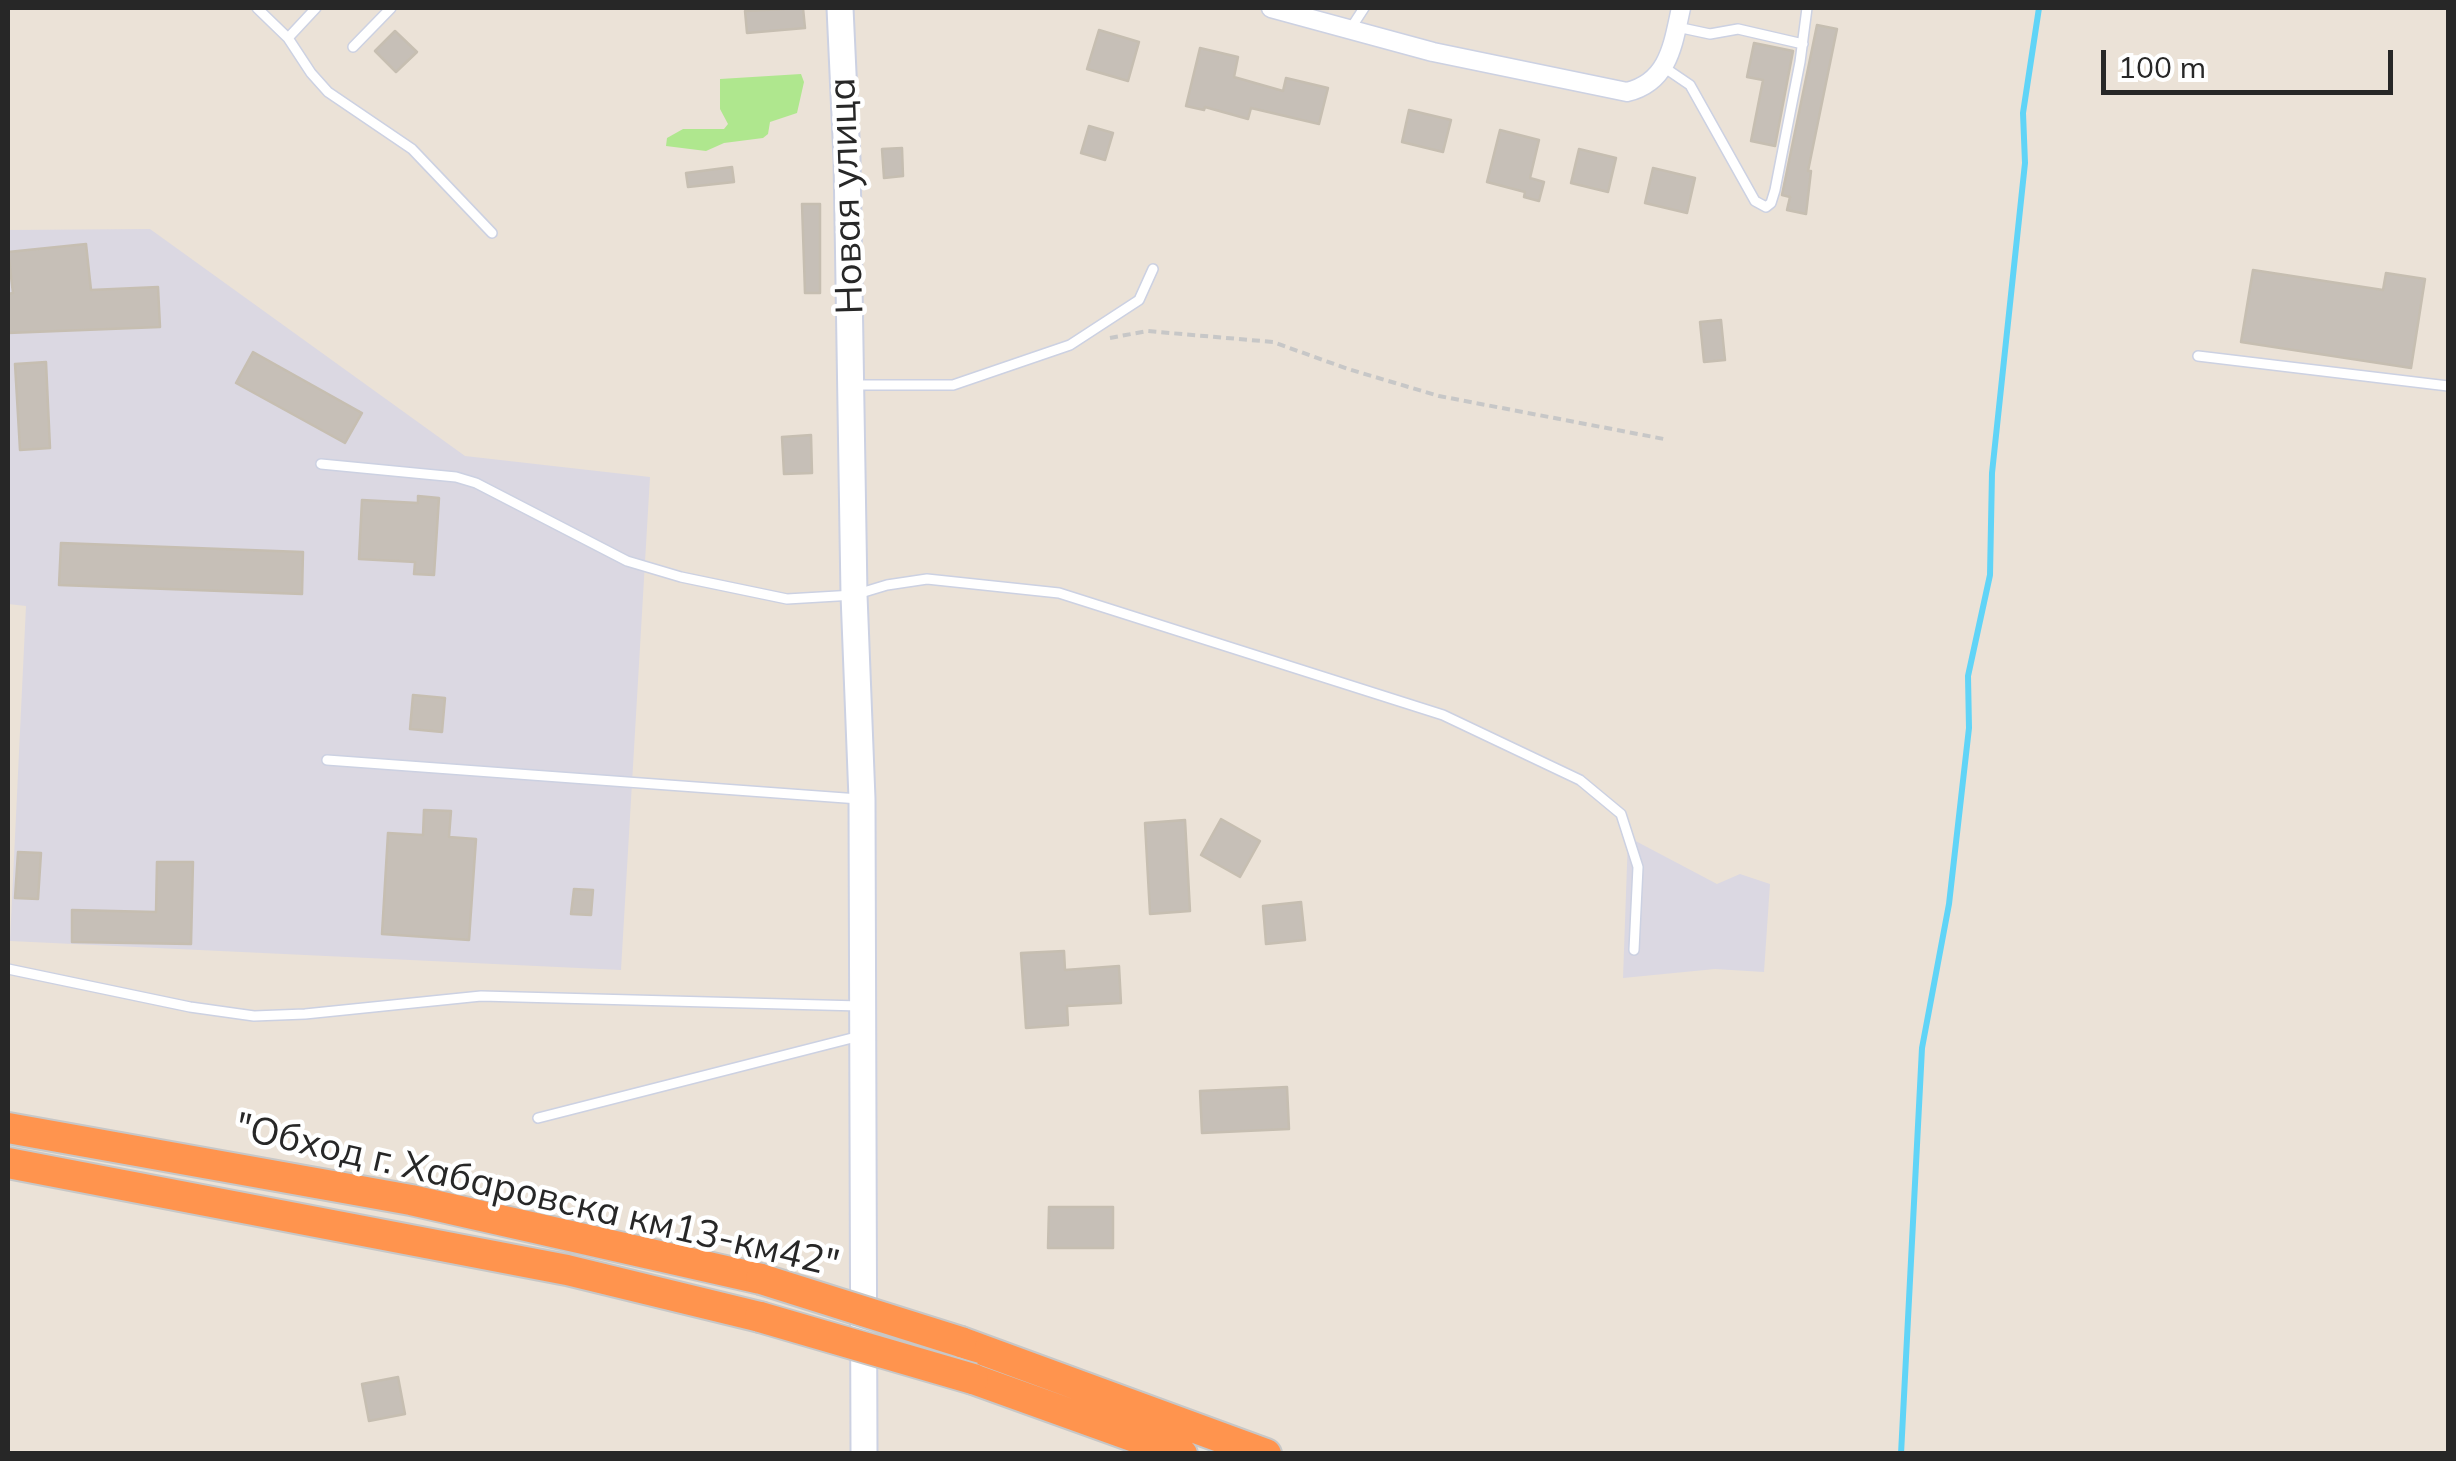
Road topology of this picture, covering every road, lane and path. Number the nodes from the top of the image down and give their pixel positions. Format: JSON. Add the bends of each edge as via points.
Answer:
{"nodes":[{"id":1,"x":258,"y":8,"type":"edge"},
{"id":2,"x":316,"y":8,"type":"edge"},
{"id":3,"x":391,"y":8,"type":"edge"},
{"id":4,"x":840,"y":8,"type":"edge"},
{"id":5,"x":1272,"y":8,"type":"edge"},
{"id":6,"x":1364,"y":8,"type":"edge"},
{"id":7,"x":1681,"y":8,"type":"edge"},
{"id":8,"x":1807,"y":8,"type":"edge"},
{"id":9,"x":1676,"y":27,"type":"junction"},
{"id":10,"x":1351,"y":28,"type":"junction"},
{"id":11,"x":288,"y":38,"type":"junction"},
{"id":12,"x":1803,"y":44,"type":"junction"},
{"id":13,"x":353,"y":47,"type":"dead end"},
{"id":14,"x":1665,"y":68,"type":"junction"},
{"id":15,"x":492,"y":233,"type":"dead end"},
{"id":16,"x":1153,"y":269,"type":"dead end"},
{"id":17,"x":1108,"y":338,"type":"dead end"},
{"id":18,"x":2198,"y":356,"type":"dead end"},
{"id":19,"x":853,"y":385,"type":"junction"},
{"id":20,"x":2448,"y":386,"type":"edge"},
{"id":21,"x":1664,"y":439,"type":"dead end"},
{"id":22,"x":321,"y":464,"type":"dead end"},
{"id":23,"x":854,"y":595,"type":"junction"},
{"id":24,"x":327,"y":760,"type":"dead end"},
{"id":25,"x":862,"y":799,"type":"junction"},
{"id":26,"x":1634,"y":950,"type":"dead end"},
{"id":27,"x":8,"y":970,"type":"edge"},
{"id":28,"x":863,"y":1006,"type":"junction"},
{"id":29,"x":862,"y":1035,"type":"junction"},
{"id":30,"x":538,"y":1118,"type":"dead end"},
{"id":31,"x":8,"y":1128,"type":"edge"},
{"id":32,"x":8,"y":1164,"type":"edge"},
{"id":33,"x":864,"y":1454,"type":"edge"},
{"id":34,"x":1182,"y":1454,"type":"edge"},
{"id":35,"x":1266,"y":1454,"type":"edge"}],
"edges":[{"from":1,"to":11,"type":"lane"},
{"from":2,"to":11,"type":"lane"},
{"from":3,"to":13,"type":"lane"},
{"from":4,"to":19,"type":"main road","name":"Новая улица"},
{"from":5,"to":10,"type":"street"},
{"from":6,"to":10,"type":"lane"},
{"from":7,"to":9,"type":"street"},
{"from":8,"to":12,"type":"lane"},
{"from":9,"to":12,"type":"lane","via":[[1710,34],[1738,29]]},
{"from":9,"to":14,"type":"street"},
{"from":10,"to":14,"type":"street","via":[[1627,92]]},
{"from":11,"to":15,"type":"lane","via":[[328,92],[412,149]]},
{"from":12,"to":14,"type":"lane","via":[[1775,190],[1766,207],[1755,201],[1690,85]]},
{"from":16,"to":19,"type":"lane","via":[[1139,300],[1070,345],[953,385]]},
{"from":17,"to":21,"type":"path","via":[[1147,331],[1273,342],[1440,396]]},
{"from":18,"to":20,"type":"lane"},
{"from":19,"to":23,"type":"main road","name":"Новая улица"},
{"from":22,"to":23,"type":"lane","via":[[476,483],[627,562],[681,577],[787,599]]},
{"from":23,"to":25,"type":"main road","name":"Новая улица"},
{"from":23,"to":26,"type":"lane","via":[[927,579],[1059,593],[1443,715],[1580,780],[1621,814],[1638,867]]},
{"from":24,"to":25,"type":"lane"},
{"from":25,"to":28,"type":"main road","name":"Новая улица"},
{"from":27,"to":28,"type":"lane","via":[[254,1016],[480,996]]},
{"from":28,"to":29,"type":"main road","name":"Новая улица"},
{"from":29,"to":30,"type":"lane"},
{"from":29,"to":33,"type":"main road","name":"Новая улица"},
{"from":31,"to":35,"type":"highway","name":"\"Обход г. Хабаровска км13-км42\"","bridge":true,"via":[[412,1200],[762,1279],[961,1342]]},
{"from":32,"to":34,"type":"highway","name":"\"Обход г. Хабаровска км13-км42\"","bridge":true,"via":[[548,1266],[760,1317],[973,1379]]}]}
